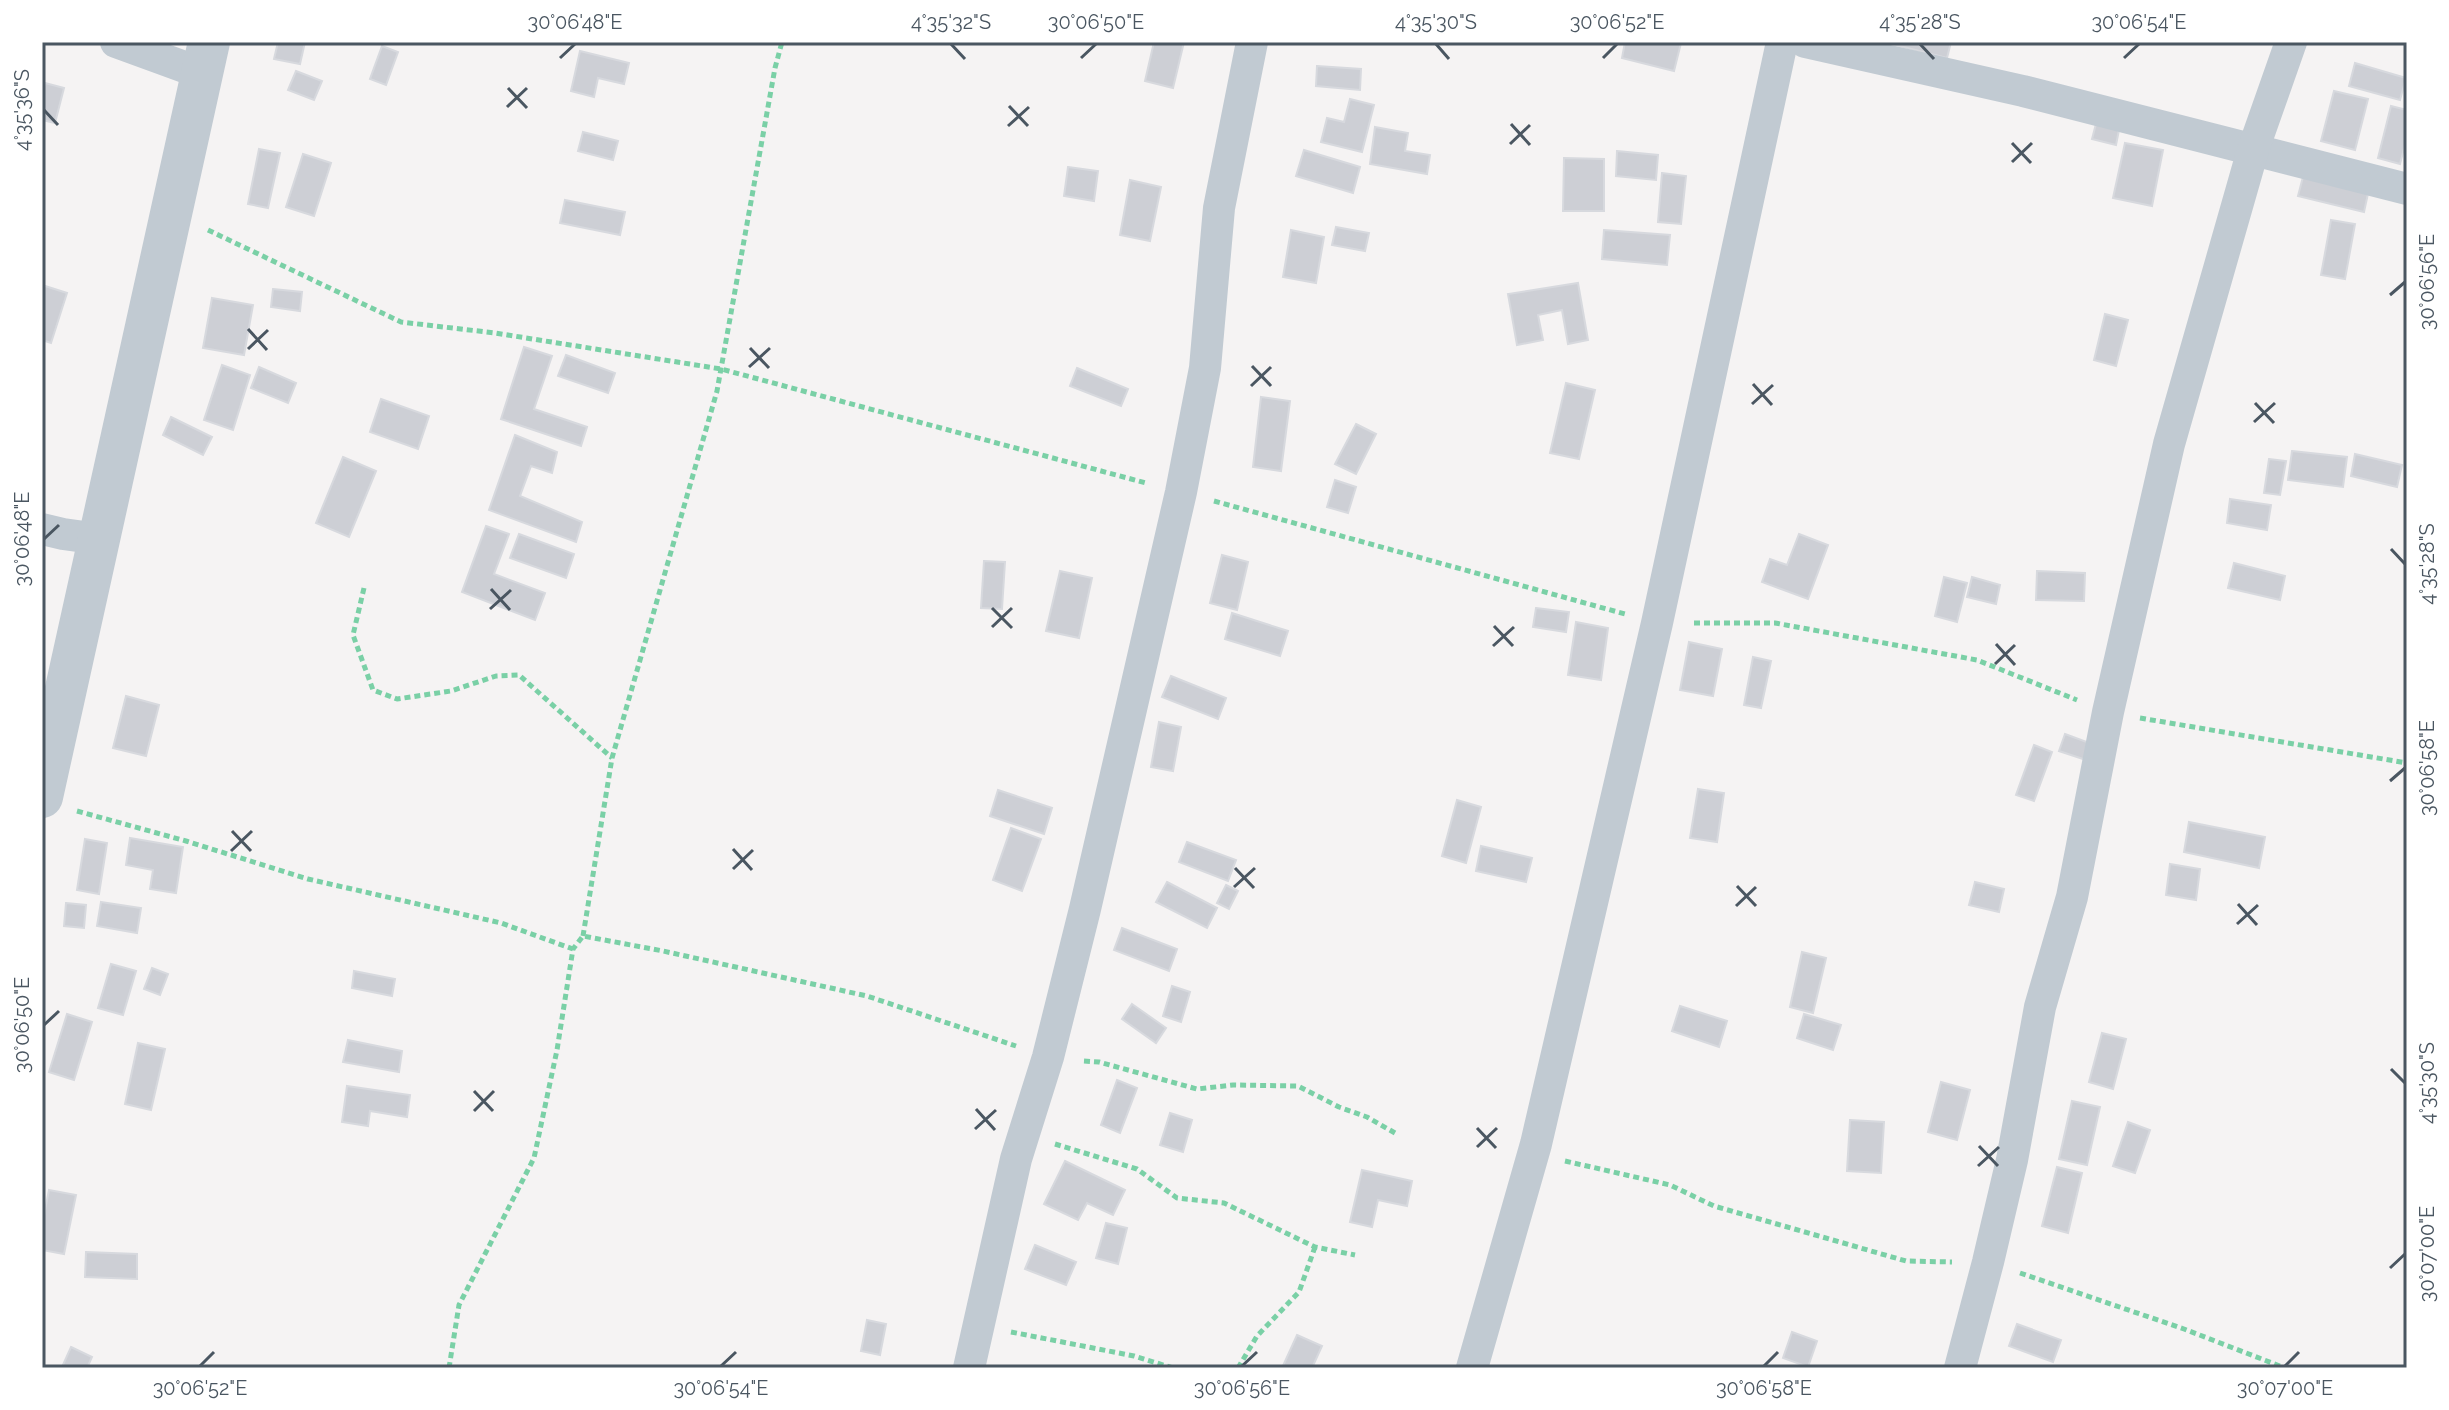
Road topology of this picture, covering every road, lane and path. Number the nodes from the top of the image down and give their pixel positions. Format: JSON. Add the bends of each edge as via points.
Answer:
{"nodes":[{"id":1,"x":116,"y":42,"type":"edge"},
{"id":2,"x":782,"y":42,"type":"edge"},
{"id":3,"x":1252,"y":42,"type":"edge"},
{"id":4,"x":1782,"y":42,"type":"edge"},
{"id":5,"x":1805,"y":42,"type":"edge"},
{"id":6,"x":2291,"y":42,"type":"edge"},
{"id":7,"x":205,"y":57,"type":"edge"},
{"id":8,"x":2253,"y":150,"type":"junction"},
{"id":9,"x":2407,"y":189,"type":"edge"},
{"id":10,"x":170,"y":212,"type":"junction"},
{"id":11,"x":721,"y":369,"type":"junction"},
{"id":12,"x":1181,"y":492,"type":"junction"},
{"id":13,"x":42,"y":529,"type":"edge"},
{"id":14,"x":99,"y":539,"type":"junction"},
{"id":15,"x":364,"y":588,"type":"dead end"},
{"id":16,"x":1657,"y":623,"type":"junction"},
{"id":17,"x":2108,"y":712,"type":"junction"},
{"id":18,"x":612,"y":758,"type":"junction"},
{"id":19,"x":2407,"y":763,"type":"edge"},
{"id":20,"x":56,"y":803,"type":"edge"},
{"id":21,"x":583,"y":936,"type":"junction"},
{"id":22,"x":573,"y":949,"type":"junction"},
{"id":23,"x":1048,"y":1057,"type":"junction"},
{"id":24,"x":1395,"y":1133,"type":"dead end"},
{"id":25,"x":1023,"y":1135,"type":"junction"},
{"id":26,"x":1533,"y":1154,"type":"junction"},
{"id":27,"x":1315,"y":1247,"type":"junction"},
{"id":28,"x":1355,"y":1255,"type":"dead end"},
{"id":29,"x":1988,"y":1262,"type":"junction"},
{"id":30,"x":978,"y":1326,"type":"junction"},
{"id":31,"x":449,"y":1368,"type":"edge"},
{"id":32,"x":969,"y":1368,"type":"edge"},
{"id":33,"x":1173,"y":1368,"type":"edge"},
{"id":34,"x":1238,"y":1368,"type":"edge"},
{"id":35,"x":1472,"y":1368,"type":"edge"},
{"id":36,"x":1960,"y":1368,"type":"edge"},
{"id":37,"x":2285,"y":1368,"type":"edge"}],
"edges":[{"from":1,"to":7,"type":"street"},
{"from":2,"to":11,"type":"path"},
{"from":3,"to":12,"type":"street","via":[[1219,208],[1205,368]]},
{"from":4,"to":16,"type":"street"},
{"from":5,"to":8,"type":"street"},
{"from":6,"to":8,"type":"street"},
{"from":7,"to":10,"type":"street"},
{"from":8,"to":9,"type":"street"},
{"from":8,"to":17,"type":"street","via":[[2169,444]]},
{"from":10,"to":11,"type":"path","via":[[401,322]]},
{"from":10,"to":14,"type":"street"},
{"from":11,"to":12,"type":"path"},
{"from":11,"to":18,"type":"path"},
{"from":12,"to":16,"type":"path"},
{"from":12,"to":23,"type":"street"},
{"from":13,"to":14,"type":"street"},
{"from":14,"to":20,"type":"street"},
{"from":15,"to":18,"type":"path","via":[[353,635],[373,690],[397,699],[519,675]]},
{"from":16,"to":17,"type":"path","via":[[1775,623],[1977,660]]},
{"from":16,"to":26,"type":"street"},
{"from":17,"to":19,"type":"path"},
{"from":17,"to":29,"type":"street","via":[[2072,897],[2040,1007]]},
{"from":18,"to":21,"type":"path"},
{"from":20,"to":22,"type":"path","via":[[308,879],[501,923]]},
{"from":21,"to":22,"type":"path"},
{"from":21,"to":23,"type":"path","via":[[867,996]]},
{"from":22,"to":31,"type":"path","via":[[534,1158],[459,1305]]},
{"from":23,"to":24,"type":"path","via":[[1099,1062],[1197,1089],[1298,1086]]},
{"from":23,"to":25,"type":"street"},
{"from":25,"to":27,"type":"path","via":[[1137,1169],[1177,1198],[1224,1203]]},
{"from":25,"to":30,"type":"street"},
{"from":26,"to":29,"type":"path","via":[[1670,1185],[1714,1206],[1906,1261]]},
{"from":26,"to":35,"type":"street"},
{"from":27,"to":28,"type":"path"},
{"from":27,"to":34,"type":"path","via":[[1299,1292],[1257,1336]]},
{"from":29,"to":36,"type":"street"},
{"from":29,"to":37,"type":"path"},
{"from":30,"to":32,"type":"street"},
{"from":30,"to":33,"type":"path"}]}
